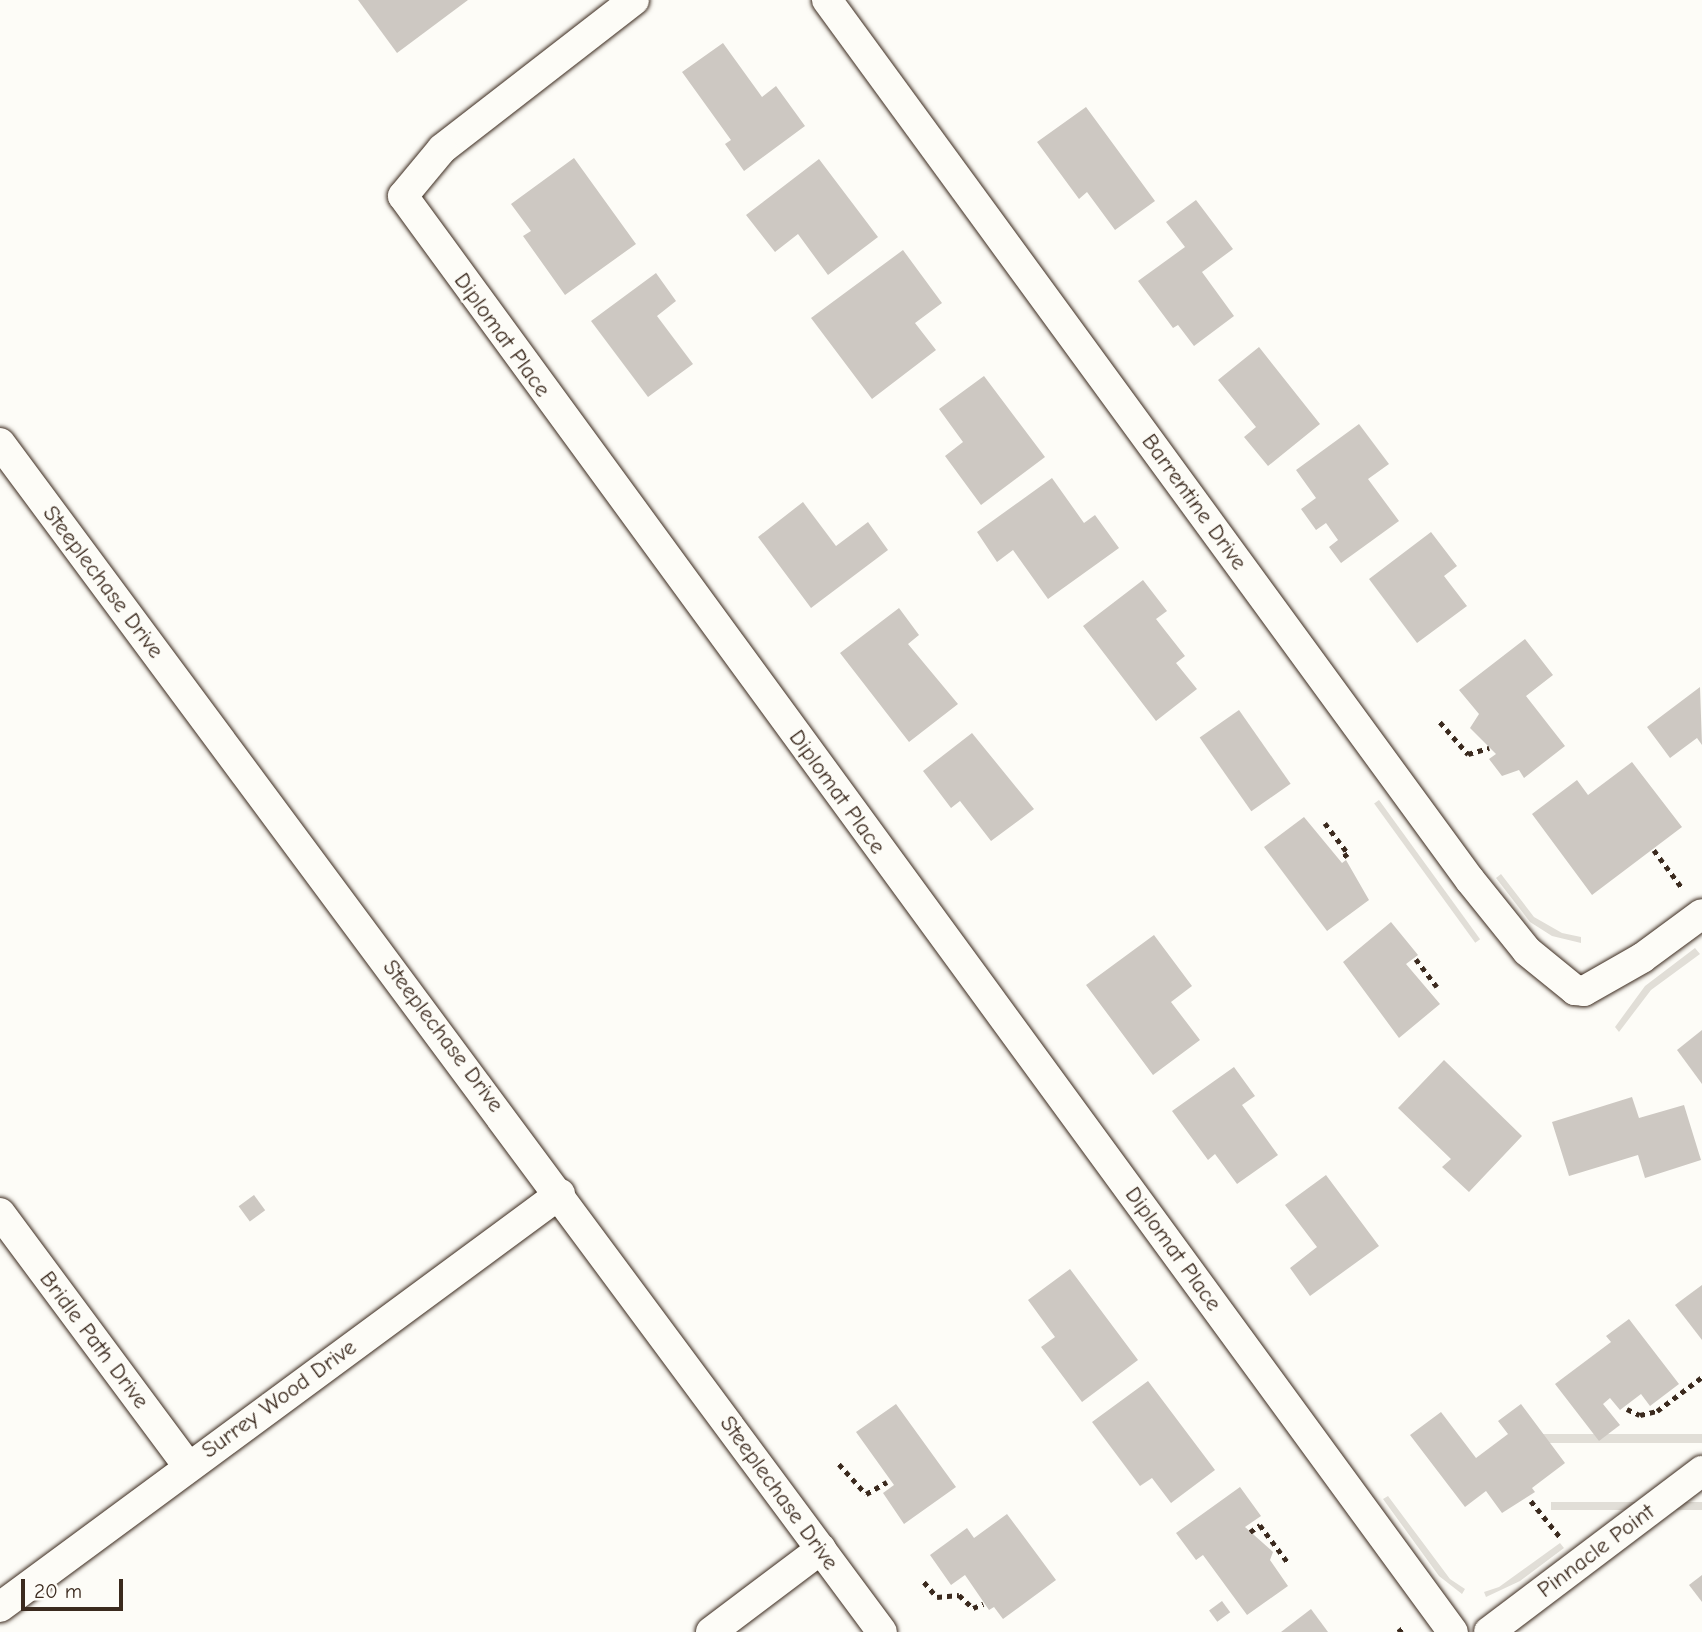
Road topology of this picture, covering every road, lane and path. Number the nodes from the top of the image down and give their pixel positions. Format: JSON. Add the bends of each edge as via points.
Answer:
{"nodes":[{"id":1,"x":634,"y":0,"type":"edge"},
{"id":2,"x":827,"y":0,"type":"edge"},
{"id":3,"x":5,"y":460,"type":"edge"},
{"id":4,"x":1440,"y":722,"type":"dead end"},
{"id":5,"x":1489,"y":748,"type":"dead end"},
{"id":6,"x":1325,"y":823,"type":"dead end"},
{"id":7,"x":1654,"y":850,"type":"dead end"},
{"id":8,"x":1341,"y":859,"type":"dead end"},
{"id":9,"x":1695,"y":905,"type":"edge"},
{"id":10,"x":1416,"y":959,"type":"dead end"},
{"id":11,"x":1437,"y":988,"type":"dead end"},
{"id":12,"x":560,"y":1194,"type":"junction"},
{"id":13,"x":0,"y":1213,"type":"edge"},
{"id":14,"x":1702,"y":1377,"type":"edge"},
{"id":15,"x":1627,"y":1409,"type":"dead end"},
{"id":16,"x":839,"y":1464,"type":"dead end"},
{"id":17,"x":188,"y":1466,"type":"junction"},
{"id":18,"x":1702,"y":1471,"type":"edge"},
{"id":19,"x":887,"y":1482,"type":"dead end"},
{"id":20,"x":1531,"y":1500,"type":"dead end"},
{"id":21,"x":1251,"y":1532,"type":"dead end"},
{"id":22,"x":1560,"y":1537,"type":"dead end"},
{"id":23,"x":821,"y":1549,"type":"junction"},
{"id":24,"x":1289,"y":1564,"type":"dead end"},
{"id":25,"x":924,"y":1582,"type":"dead end"},
{"id":26,"x":982,"y":1604,"type":"dead end"},
{"id":27,"x":0,"y":1607,"type":"edge"},
{"id":28,"x":1404,"y":1627,"type":"dead end"},
{"id":29,"x":710,"y":1632,"type":"edge"},
{"id":30,"x":882,"y":1632,"type":"edge"},
{"id":31,"x":1398,"y":1632,"type":"edge"},
{"id":32,"x":1453,"y":1632,"type":"edge"},
{"id":33,"x":1489,"y":1632,"type":"edge"}],
"edges":[{"from":1,"to":32,"type":"street","name":"Diplomat Place","via":[[442,149],[403,195]]},
{"from":2,"to":9,"type":"street","name":"Barrentine Drive","via":[[1470,880],[1527,951],[1575,990],[1584,991],[1642,958]]},
{"from":3,"to":12,"type":"street","name":"Steeplechase Drive"},
{"from":4,"to":5,"type":"path","via":[[1468,754]]},
{"from":6,"to":8,"type":"path","via":[[1348,854]]},
{"from":7,"to":9,"type":"path"},
{"from":10,"to":11,"type":"path"},
{"from":12,"to":17,"type":"street","name":"Surrey Wood Drive"},
{"from":12,"to":23,"type":"street","name":"Steeplechase Drive"},
{"from":13,"to":17,"type":"street","name":"Bridle Path Drive"},
{"from":14,"to":15,"type":"path","via":[[1657,1411],[1640,1415]]},
{"from":16,"to":19,"type":"path","via":[[866,1494]]},
{"from":17,"to":27,"type":"street","name":"Surrey Wood Drive"},
{"from":18,"to":33,"type":"street","name":"Pinnacle Point"},
{"from":20,"to":22,"type":"path"},
{"from":21,"to":24,"type":"path","via":[[1261,1525]]},
{"from":23,"to":29,"type":"street"},
{"from":23,"to":30,"type":"street","name":"Steeplechase Drive"},
{"from":25,"to":26,"type":"path","via":[[937,1597],[959,1595],[973,1608]]},
{"from":28,"to":31,"type":"path"}]}
